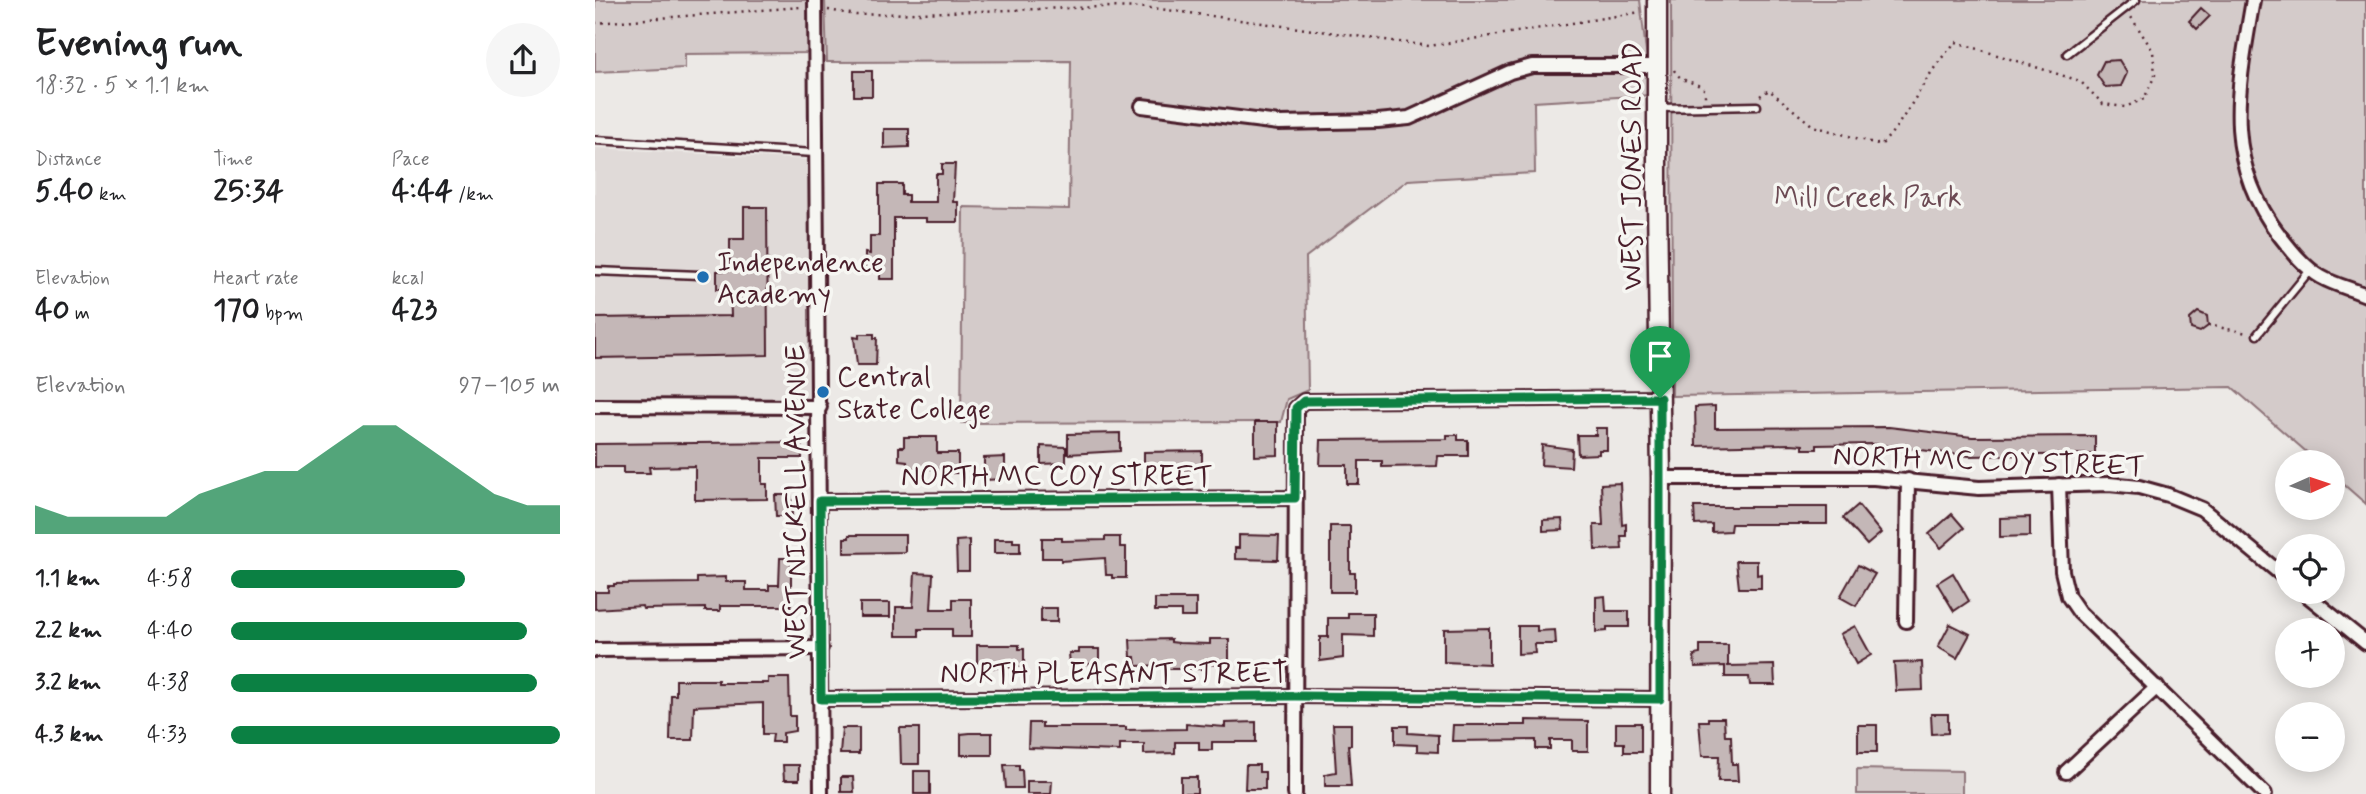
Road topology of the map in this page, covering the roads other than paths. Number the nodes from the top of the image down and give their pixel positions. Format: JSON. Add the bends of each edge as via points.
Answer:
{"nodes":[{"id":1,"x":2136,"y":0,"type":"edge"},
{"id":2,"x":2253,"y":0,"type":"edge"},
{"id":3,"x":815,"y":3,"type":"edge"},
{"id":4,"x":1657,"y":5,"type":"edge"},
{"id":5,"x":2067,"y":54,"type":"dead end"},
{"id":6,"x":1664,"y":65,"type":"junction"},
{"id":7,"x":1142,"y":106,"type":"dead end"},
{"id":8,"x":1757,"y":107,"type":"road end"},
{"id":9,"x":1657,"y":108,"type":"junction"},
{"id":10,"x":595,"y":140,"type":"edge"},
{"id":11,"x":817,"y":153,"type":"junction"},
{"id":12,"x":2311,"y":269,"type":"junction"},
{"id":13,"x":595,"y":271,"type":"edge"},
{"id":14,"x":700,"y":275,"type":"dead end"},
{"id":15,"x":2366,"y":295,"type":"edge"},
{"id":16,"x":2257,"y":335,"type":"road end"},
{"id":17,"x":1660,"y":398,"type":"junction"},
{"id":18,"x":595,"y":406,"type":"edge"},
{"id":19,"x":820,"y":407,"type":"junction"},
{"id":20,"x":1661,"y":478,"type":"junction"},
{"id":21,"x":1908,"y":480,"type":"junction"},
{"id":22,"x":2059,"y":485,"type":"junction"},
{"id":23,"x":1295,"y":498,"type":"junction"},
{"id":24,"x":820,"y":501,"type":"junction"},
{"id":25,"x":2275,"y":569,"type":"edge"},
{"id":26,"x":2318,"y":604,"type":"edge"},
{"id":27,"x":1906,"y":621,"type":"dead end"},
{"id":28,"x":2366,"y":643,"type":"edge"},
{"id":29,"x":821,"y":648,"type":"junction"},
{"id":30,"x":595,"y":650,"type":"edge"},
{"id":31,"x":2157,"y":687,"type":"junction"},
{"id":32,"x":1295,"y":696,"type":"junction"},
{"id":33,"x":821,"y":699,"type":"junction"},
{"id":34,"x":1660,"y":699,"type":"junction"},
{"id":35,"x":2066,"y":772,"type":"dead end"},
{"id":36,"x":821,"y":794,"type":"edge"},
{"id":37,"x":1295,"y":794,"type":"edge"},
{"id":38,"x":1660,"y":794,"type":"edge"},
{"id":39,"x":2265,"y":794,"type":"edge"}],
"edges":[{"from":1,"to":5,"type":"lane"},
{"from":2,"to":12,"type":"street","via":[[2240,94],[2243,164],[2269,220]]},
{"from":3,"to":11,"type":"street","name":"WEST NICKELL AVENUE"},
{"from":4,"to":6,"type":"street","name":"WEST JONES ROAD"},
{"from":6,"to":7,"type":"street","via":[[1532,66],[1409,117],[1378,121],[1279,123]]},
{"from":6,"to":9,"type":"street","name":"WEST JONES ROAD"},
{"from":8,"to":9,"type":"lane"},
{"from":9,"to":17,"type":"street","name":"WEST JONES ROAD"},
{"from":10,"to":11,"type":"lane"},
{"from":11,"to":19,"type":"street","name":"WEST NICKELL AVENUE"},
{"from":12,"to":15,"type":"street"},
{"from":12,"to":16,"type":"lane"},
{"from":13,"to":14,"type":"lane"},
{"from":17,"to":20,"type":"street","name":"WEST JONES ROAD"},
{"from":17,"to":23,"type":"street","via":[[1304,401],[1296,408],[1295,418]]},
{"from":18,"to":19,"type":"street"},
{"from":19,"to":24,"type":"street","name":"WEST NICKELL AVENUE"},
{"from":20,"to":21,"type":"street","name":"NORTH MC COY STREET"},
{"from":20,"to":34,"type":"street","name":"WEST JONES ROAD"},
{"from":21,"to":22,"type":"street","name":"NORTH MC COY STREET","via":[[1979,488]]},
{"from":21,"to":27,"type":"street"},
{"from":22,"to":25,"type":"street","name":"NORTH MC COY STREET","via":[[2109,484],[2168,495],[2202,509]]},
{"from":22,"to":31,"type":"street","via":[[2062,571],[2068,596]]},
{"from":23,"to":24,"type":"street","name":"NORTH MC COY STREET"},
{"from":23,"to":32,"type":"street"},
{"from":24,"to":29,"type":"street","name":"WEST NICKELL AVENUE"},
{"from":26,"to":28,"type":"street"},
{"from":29,"to":30,"type":"street"},
{"from":29,"to":33,"type":"street","name":"WEST NICKELL AVENUE"},
{"from":31,"to":35,"type":"street"},
{"from":31,"to":39,"type":"street"},
{"from":32,"to":33,"type":"street","name":"NORTH PLEASANT STREET"},
{"from":32,"to":34,"type":"street","name":"NORTH PLEASANT STREET"},
{"from":32,"to":37,"type":"street"},
{"from":33,"to":36,"type":"street","name":"WEST NICKELL AVENUE"},
{"from":34,"to":38,"type":"street","name":"WEST JONES ROAD"}]}
